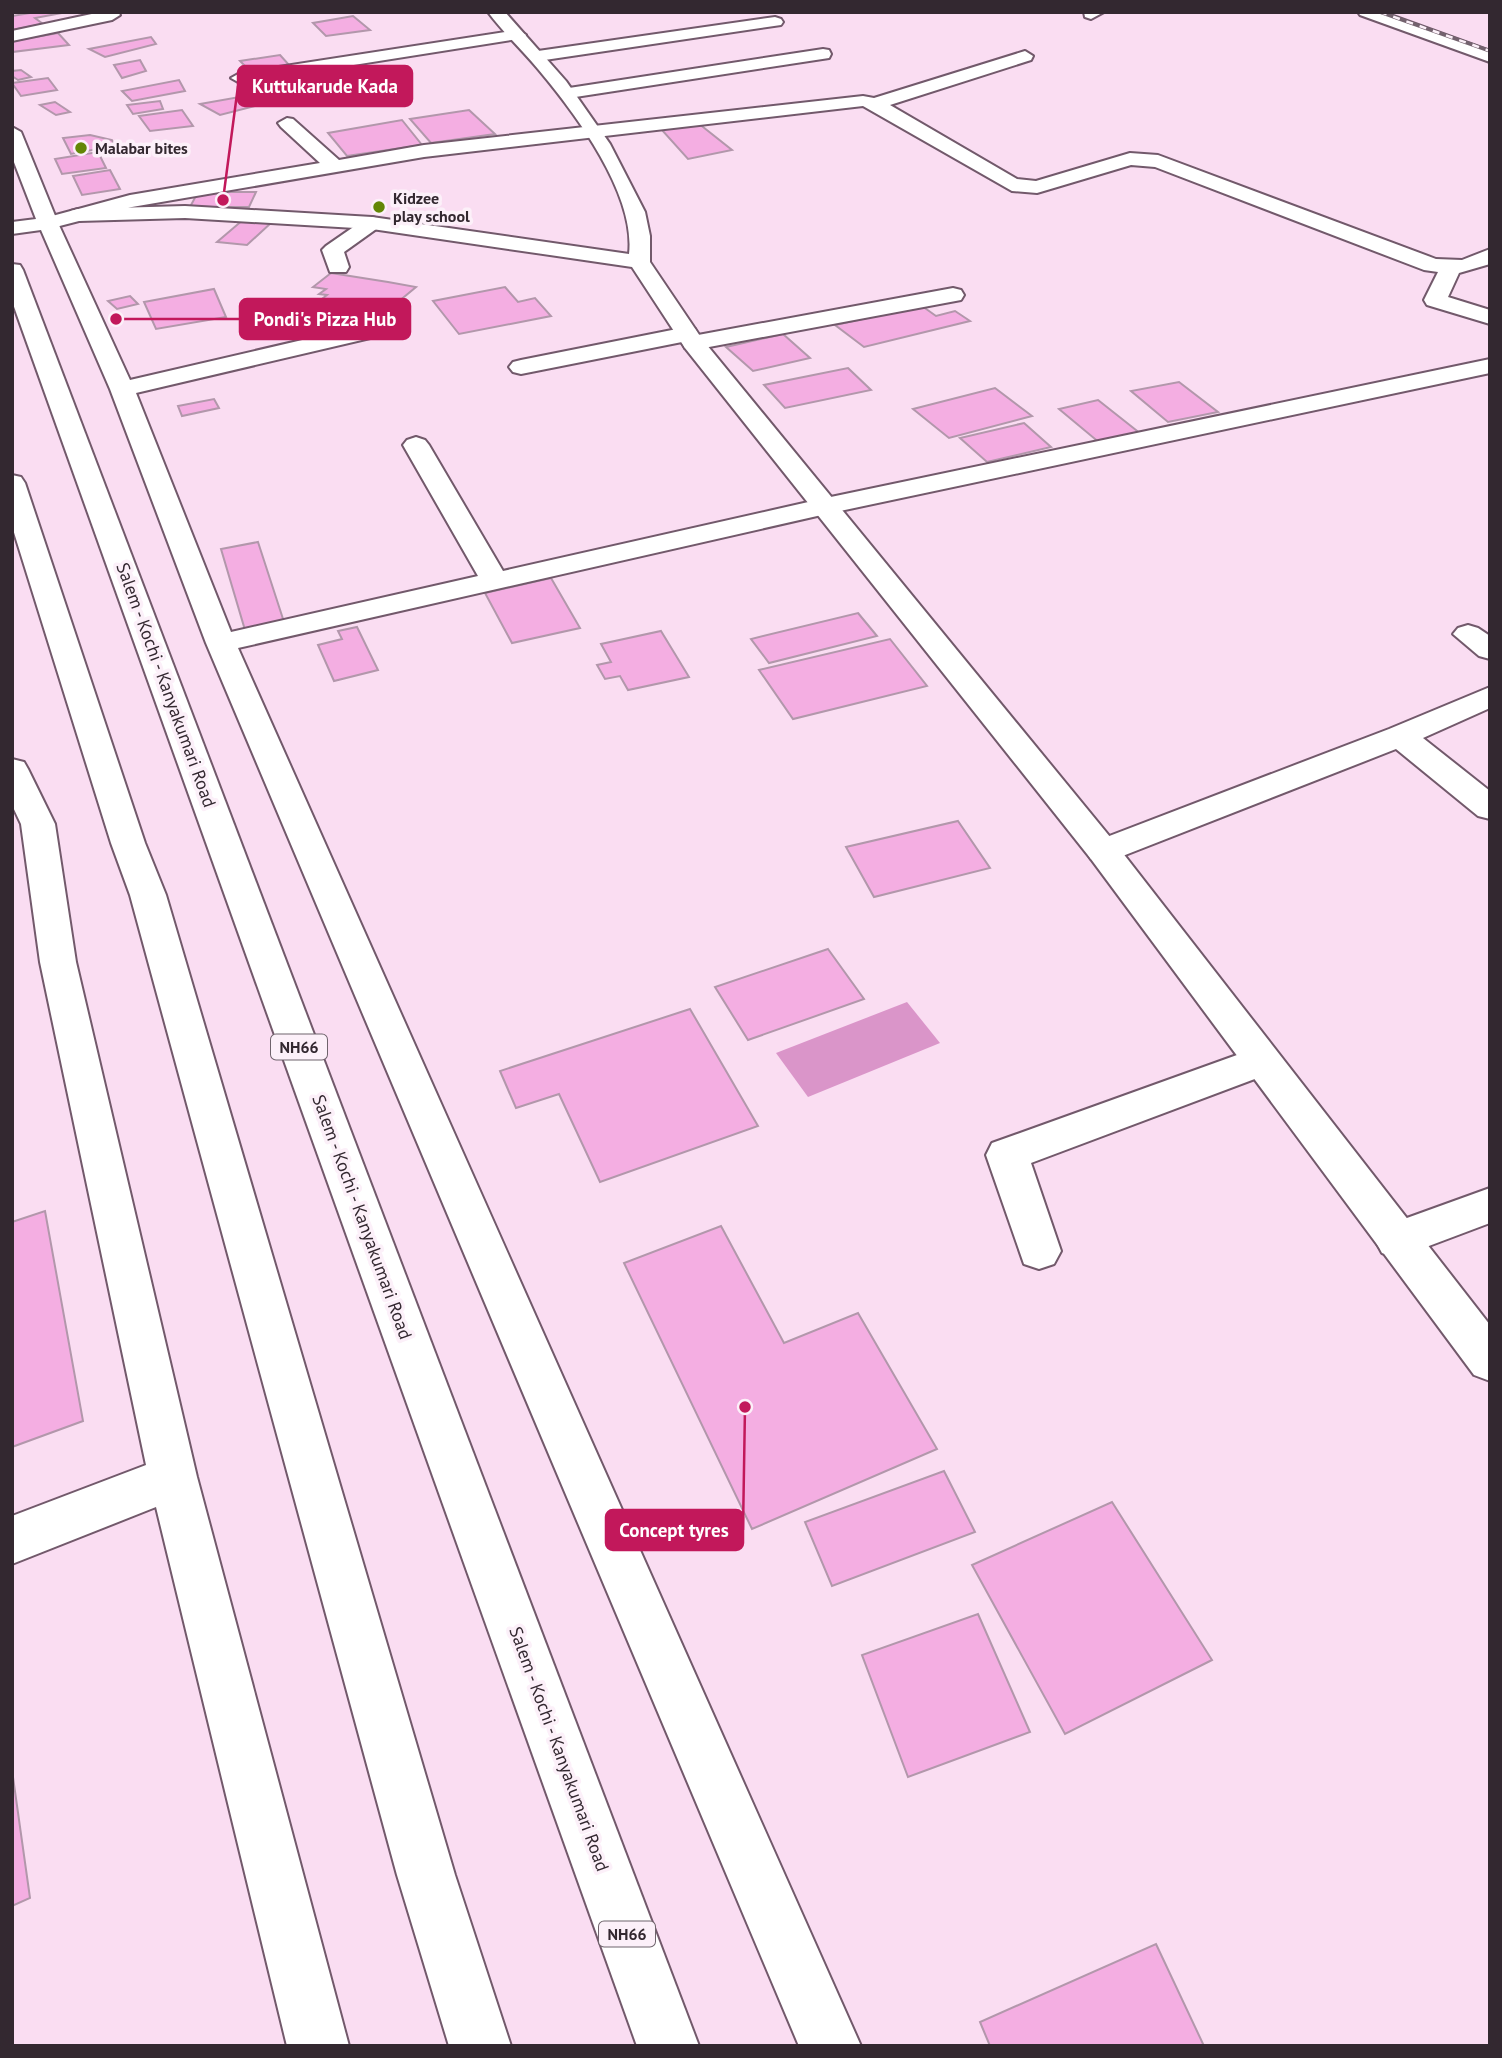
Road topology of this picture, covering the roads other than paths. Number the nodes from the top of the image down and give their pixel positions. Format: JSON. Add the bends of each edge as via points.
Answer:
{"nodes":[{"id":1,"x":109,"y":12,"type":"edge"},
{"id":2,"x":526,"y":12,"type":"edge"},
{"id":3,"x":1366,"y":12,"type":"edge"},
{"id":4,"x":498,"y":14,"type":"edge"},
{"id":5,"x":775,"y":22,"type":"dead end"},
{"id":6,"x":518,"y":35,"type":"junction"},
{"id":7,"x":12,"y":36,"type":"edge"},
{"id":8,"x":352,"y":41,"type":"dead end"},
{"id":9,"x":822,"y":54,"type":"dead end"},
{"id":10,"x":388,"y":55,"type":"junction"},
{"id":11,"x":538,"y":56,"type":"junction"},
{"id":12,"x":1025,"y":56,"type":"dead end"},
{"id":13,"x":1490,"y":57,"type":"edge"},
{"id":14,"x":240,"y":78,"type":"dead end"},
{"id":15,"x":569,"y":93,"type":"junction"},
{"id":16,"x":875,"y":104,"type":"junction"},
{"id":17,"x":287,"y":123,"type":"dead end"},
{"id":18,"x":594,"y":130,"type":"junction"},
{"id":19,"x":12,"y":132,"type":"edge"},
{"id":20,"x":19,"y":160,"type":"edge"},
{"id":21,"x":335,"y":166,"type":"junction"},
{"id":22,"x":46,"y":222,"type":"edge"},
{"id":23,"x":372,"y":223,"type":"junction"},
{"id":24,"x":1490,"y":255,"type":"edge"},
{"id":25,"x":639,"y":261,"type":"junction"},
{"id":26,"x":338,"y":267,"type":"dead end"},
{"id":27,"x":1451,"y":268,"type":"junction"},
{"id":28,"x":12,"y":270,"type":"edge"},
{"id":29,"x":953,"y":295,"type":"dead end"},
{"id":30,"x":1490,"y":317,"type":"edge"},
{"id":31,"x":388,"y":327,"type":"dead end"},
{"id":32,"x":690,"y":339,"type":"junction"},
{"id":33,"x":1490,"y":366,"type":"edge"},
{"id":34,"x":521,"y":367,"type":"dead end"},
{"id":35,"x":122,"y":389,"type":"junction"},
{"id":36,"x":416,"y":445,"type":"dead end"},
{"id":37,"x":12,"y":484,"type":"edge"},
{"id":38,"x":826,"y":506,"type":"junction"},
{"id":39,"x":495,"y":581,"type":"junction"},
{"id":40,"x":221,"y":643,"type":"junction"},
{"id":41,"x":1490,"y":696,"type":"edge"},
{"id":42,"x":1400,"y":736,"type":"junction"},
{"id":43,"x":12,"y":769,"type":"edge"},
{"id":44,"x":1490,"y":808,"type":"edge"},
{"id":45,"x":1102,"y":851,"type":"junction"},
{"id":46,"x":1262,"y":1061,"type":"junction"},
{"id":47,"x":1490,"y":1205,"type":"edge"},
{"id":48,"x":1397,"y":1240,"type":"junction"},
{"id":49,"x":1039,"y":1251,"type":"dead end"},
{"id":50,"x":1490,"y":1361,"type":"edge"},
{"id":51,"x":173,"y":1477,"type":"junction"},
{"id":52,"x":12,"y":1540,"type":"edge"},
{"id":53,"x":318,"y":2046,"type":"edge"},
{"id":54,"x":480,"y":2046,"type":"edge"},
{"id":55,"x":668,"y":2046,"type":"edge"},
{"id":56,"x":830,"y":2046,"type":"edge"}],
"edges":[{"from":1,"to":7,"type":"main road","via":[[112,15]]},
{"from":2,"to":4,"type":"main road"},
{"from":3,"to":13,"type":"main road"},
{"from":4,"to":6,"type":"main road"},
{"from":5,"to":11,"type":"main road"},
{"from":6,"to":10,"type":"main road"},
{"from":6,"to":11,"type":"main road"},
{"from":8,"to":10,"type":"main road"},
{"from":9,"to":15,"type":"main road"},
{"from":10,"to":14,"type":"main road"},
{"from":11,"to":15,"type":"main road"},
{"from":12,"to":16,"type":"main road"},
{"from":15,"to":18,"type":"main road"},
{"from":16,"to":18,"type":"main road","via":[[855,101]]},
{"from":16,"to":27,"type":"main road","via":[[1012,185],[1037,187],[1144,158],[1432,265]]},
{"from":17,"to":21,"type":"main road"},
{"from":18,"to":21,"type":"main road"},
{"from":18,"to":25,"type":"main road","via":[[635,209],[642,243]]},
{"from":19,"to":20,"type":"main road"},
{"from":20,"to":22,"type":"main road"},
{"from":21,"to":22,"type":"main road","via":[[130,201]]},
{"from":22,"to":23,"type":"main road","via":[[186,212]]},
{"from":22,"to":35,"type":"main road"},
{"from":23,"to":25,"type":"main road"},
{"from":23,"to":26,"type":"main road","via":[[333,250]]},
{"from":24,"to":27,"type":"main road","via":[[1474,265]]},
{"from":25,"to":32,"type":"main road"},
{"from":27,"to":30,"type":"main road","via":[[1436,300]]},
{"from":28,"to":55,"type":"main road","name":"Salem - Kochi - Kanyakumari Road","number":"NH66"},
{"from":29,"to":32,"type":"main road"},
{"from":31,"to":35,"type":"main road"},
{"from":32,"to":34,"type":"main road"},
{"from":32,"to":38,"type":"main road"},
{"from":33,"to":38,"type":"main road"},
{"from":35,"to":40,"type":"main road"},
{"from":36,"to":39,"type":"main road"},
{"from":37,"to":54,"type":"main road","via":[[148,895],[426,1875]]},
{"from":38,"to":39,"type":"main road"},
{"from":38,"to":45,"type":"main road"},
{"from":39,"to":40,"type":"main road"},
{"from":40,"to":56,"type":"main road"},
{"from":41,"to":42,"type":"main road"},
{"from":42,"to":44,"type":"main road"},
{"from":42,"to":45,"type":"main road"},
{"from":43,"to":51,"type":"main road","via":[[38,824],[58,962]]},
{"from":45,"to":46,"type":"main road"},
{"from":46,"to":48,"type":"main road"},
{"from":46,"to":49,"type":"main road","via":[[1007,1154]]},
{"from":47,"to":48,"type":"main road"},
{"from":48,"to":50,"type":"main road"},
{"from":51,"to":52,"type":"main road"},
{"from":51,"to":53,"type":"main road"}]}
